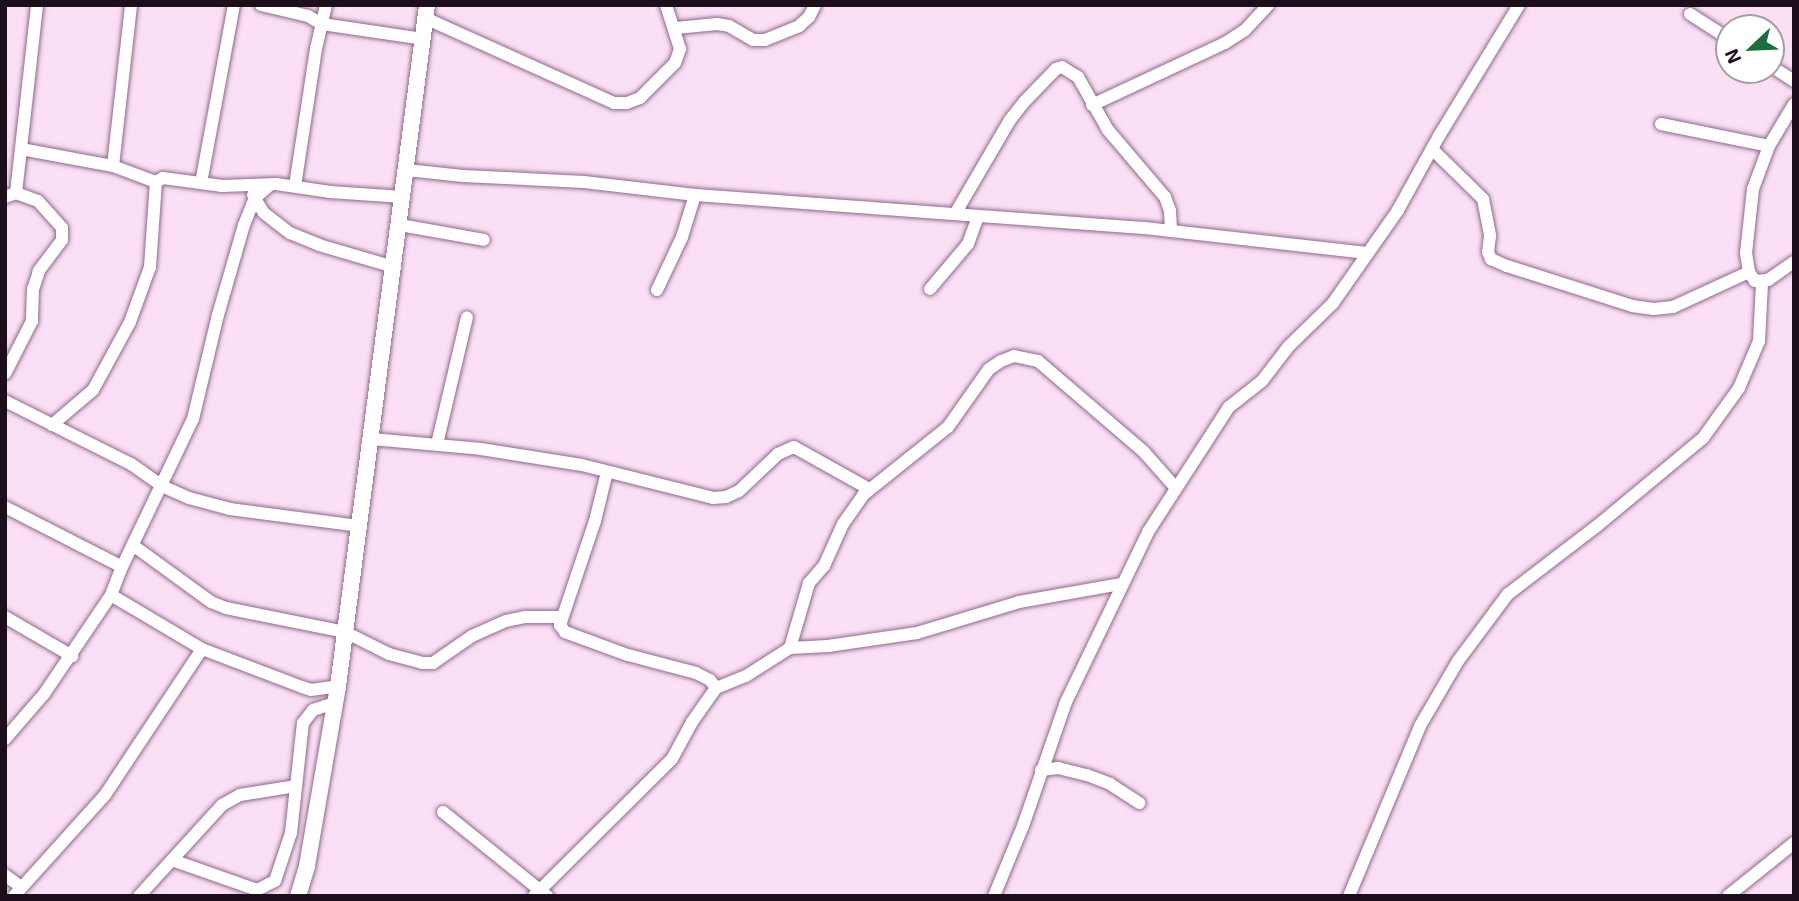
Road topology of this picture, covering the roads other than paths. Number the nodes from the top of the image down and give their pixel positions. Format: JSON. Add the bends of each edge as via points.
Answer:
{"nodes":[{"id":1,"x":37,"y":5,"type":"edge"},
{"id":2,"x":131,"y":5,"type":"edge"},
{"id":3,"x":234,"y":5,"type":"edge"},
{"id":4,"x":261,"y":5,"type":"edge"},
{"id":5,"x":326,"y":5,"type":"edge"},
{"id":6,"x":666,"y":5,"type":"edge"},
{"id":7,"x":815,"y":5,"type":"edge"},
{"id":8,"x":1268,"y":5,"type":"edge"},
{"id":9,"x":1519,"y":5,"type":"edge"},
{"id":10,"x":426,"y":11,"type":"edge"},
{"id":11,"x":1690,"y":14,"type":"dead end"},
{"id":12,"x":323,"y":24,"type":"junction"},
{"id":13,"x":676,"y":28,"type":"junction"},
{"id":14,"x":1715,"y":30,"type":"edge"},
{"id":15,"x":423,"y":39,"type":"junction"},
{"id":16,"x":1794,"y":104,"type":"edge"},
{"id":17,"x":1092,"y":105,"type":"junction"},
{"id":18,"x":1661,"y":124,"type":"dead end"},
{"id":19,"x":1769,"y":146,"type":"junction"},
{"id":20,"x":20,"y":149,"type":"junction"},
{"id":21,"x":1432,"y":149,"type":"junction"},
{"id":22,"x":113,"y":166,"type":"junction"},
{"id":23,"x":407,"y":170,"type":"junction"},
{"id":24,"x":156,"y":183,"type":"junction"},
{"id":25,"x":201,"y":183,"type":"junction"},
{"id":26,"x":271,"y":184,"type":"junction"},
{"id":27,"x":247,"y":186,"type":"junction"},
{"id":28,"x":295,"y":186,"type":"junction"},
{"id":29,"x":11,"y":195,"type":"edge"},
{"id":30,"x":695,"y":195,"type":"junction"},
{"id":31,"x":403,"y":197,"type":"junction"},
{"id":32,"x":255,"y":198,"type":"junction"},
{"id":33,"x":955,"y":214,"type":"junction"},
{"id":34,"x":978,"y":216,"type":"junction"},
{"id":35,"x":400,"y":225,"type":"junction"},
{"id":36,"x":1171,"y":231,"type":"junction"},
{"id":37,"x":485,"y":240,"type":"dead end"},
{"id":38,"x":1366,"y":253,"type":"junction"},
{"id":39,"x":1794,"y":262,"type":"edge"},
{"id":40,"x":394,"y":267,"type":"junction"},
{"id":41,"x":1749,"y":272,"type":"junction"},
{"id":42,"x":1762,"y":283,"type":"junction"},
{"id":43,"x":930,"y":289,"type":"dead end"},
{"id":44,"x":657,"y":290,"type":"dead end"},
{"id":45,"x":467,"y":317,"type":"dead end"},
{"id":46,"x":5,"y":374,"type":"edge"},
{"id":47,"x":5,"y":401,"type":"edge"},
{"id":48,"x":52,"y":425,"type":"junction"},
{"id":49,"x":373,"y":439,"type":"junction"},
{"id":50,"x":437,"y":444,"type":"junction"},
{"id":51,"x":607,"y":472,"type":"junction"},
{"id":52,"x":162,"y":486,"type":"junction"},
{"id":53,"x":1176,"y":488,"type":"junction"},
{"id":54,"x":869,"y":489,"type":"junction"},
{"id":55,"x":5,"y":507,"type":"edge"},
{"id":56,"x":360,"y":526,"type":"junction"},
{"id":57,"x":134,"y":546,"type":"junction"},
{"id":58,"x":122,"y":567,"type":"junction"},
{"id":59,"x":1121,"y":584,"type":"junction"},
{"id":60,"x":111,"y":595,"type":"junction"},
{"id":61,"x":5,"y":617,"type":"edge"},
{"id":62,"x":561,"y":617,"type":"junction"},
{"id":63,"x":345,"y":632,"type":"junction"},
{"id":64,"x":790,"y":648,"type":"junction"},
{"id":65,"x":202,"y":649,"type":"junction"},
{"id":66,"x":72,"y":656,"type":"junction"},
{"id":67,"x":338,"y":686,"type":"junction"},
{"id":68,"x":716,"y":688,"type":"junction"},
{"id":69,"x":335,"y":703,"type":"junction"},
{"id":70,"x":10,"y":725,"type":"edge"},
{"id":71,"x":5,"y":739,"type":"edge"},
{"id":72,"x":1041,"y":770,"type":"junction"},
{"id":73,"x":296,"y":786,"type":"junction"},
{"id":74,"x":1139,"y":803,"type":"dead end"},
{"id":75,"x":443,"y":812,"type":"dead end"},
{"id":76,"x":1794,"y":843,"type":"edge"},
{"id":77,"x":172,"y":860,"type":"junction"},
{"id":78,"x":5,"y":875,"type":"edge"},
{"id":79,"x":18,"y":892,"type":"edge"},
{"id":80,"x":540,"y":894,"type":"edge"},
{"id":81,"x":139,"y":896,"type":"edge"},
{"id":82,"x":298,"y":896,"type":"edge"},
{"id":83,"x":994,"y":896,"type":"edge"},
{"id":84,"x":1349,"y":896,"type":"edge"},
{"id":85,"x":1728,"y":896,"type":"edge"}],
"edges":[{"from":1,"to":20,"type":"street"},
{"from":2,"to":22,"type":"street"},
{"from":3,"to":25,"type":"street"},
{"from":4,"to":12,"type":"street"},
{"from":5,"to":12,"type":"street"},
{"from":6,"to":13,"type":"street"},
{"from":7,"to":13,"type":"street","via":[[799,26],[765,40],[753,40],[717,24]]},
{"from":8,"to":17,"type":"street","via":[[1245,30],[1225,43]]},
{"from":9,"to":21,"type":"street"},
{"from":10,"to":13,"type":"street","via":[[614,103],[639,98],[675,63],[680,49]]},
{"from":10,"to":15,"type":"main road"},
{"from":11,"to":14,"type":"street"},
{"from":12,"to":15,"type":"street"},
{"from":12,"to":28,"type":"street"},
{"from":15,"to":23,"type":"main road"},
{"from":16,"to":19,"type":"street"},
{"from":17,"to":33,"type":"street","via":[[1078,77],[1068,68],[1056,69],[1010,120]]},
{"from":17,"to":36,"type":"street","via":[[1121,148],[1165,197]]},
{"from":18,"to":19,"type":"street"},
{"from":19,"to":41,"type":"street","via":[[1753,188],[1746,253]]},
{"from":20,"to":22,"type":"street"},
{"from":20,"to":29,"type":"street"},
{"from":21,"to":38,"type":"street","via":[[1398,210]]},
{"from":21,"to":41,"type":"street","via":[[1483,199],[1488,252],[1491,259],[1507,266],[1654,309],[1673,307]]},
{"from":22,"to":24,"type":"street"},
{"from":23,"to":30,"type":"street"},
{"from":23,"to":31,"type":"main road"},
{"from":24,"to":25,"type":"street","via":[[163,178]]},
{"from":24,"to":48,"type":"street","via":[[150,267],[130,322],[93,390]]},
{"from":25,"to":27,"type":"street"},
{"from":26,"to":27,"type":"street"},
{"from":26,"to":28,"type":"street"},
{"from":26,"to":32,"type":"street"},
{"from":27,"to":32,"type":"street"},
{"from":28,"to":31,"type":"street"},
{"from":29,"to":46,"type":"street","via":[[38,201],[50,211],[62,228],[62,240],[39,271],[32,321]]},
{"from":30,"to":33,"type":"street"},
{"from":30,"to":44,"type":"street","via":[[682,237]]},
{"from":31,"to":35,"type":"main road"},
{"from":32,"to":40,"type":"street","via":[[264,213],[290,233]]},
{"from":32,"to":52,"type":"street","via":[[218,315],[193,419]]},
{"from":33,"to":34,"type":"street"},
{"from":34,"to":36,"type":"street"},
{"from":34,"to":43,"type":"street","via":[[968,244]]},
{"from":35,"to":37,"type":"street"},
{"from":35,"to":40,"type":"main road"},
{"from":36,"to":38,"type":"street"},
{"from":38,"to":53,"type":"street","via":[[1333,303],[1289,346],[1262,381],[1229,407]]},
{"from":39,"to":42,"type":"street"},
{"from":40,"to":49,"type":"main road"},
{"from":41,"to":42,"type":"street","via":[[1755,282]]},
{"from":42,"to":84,"type":"street","via":[[1759,341],[1739,387],[1703,438],[1508,594],[1458,661],[1420,726]]},
{"from":45,"to":50,"type":"street"},
{"from":47,"to":48,"type":"street"},
{"from":48,"to":52,"type":"street","via":[[131,464]]},
{"from":49,"to":50,"type":"street"},
{"from":49,"to":56,"type":"main road"},
{"from":50,"to":51,"type":"street"},
{"from":51,"to":54,"type":"street","via":[[702,496],[726,497],[739,491],[778,454],[794,447]]},
{"from":51,"to":62,"type":"street"},
{"from":52,"to":56,"type":"street","via":[[230,509]]},
{"from":52,"to":57,"type":"street"},
{"from":53,"to":54,"type":"street","via":[[1144,452],[1056,375],[1038,361],[1014,356],[989,369],[948,427]]},
{"from":53,"to":59,"type":"street"},
{"from":54,"to":64,"type":"street","via":[[809,583]]},
{"from":55,"to":58,"type":"street"},
{"from":56,"to":63,"type":"main road"},
{"from":57,"to":58,"type":"street"},
{"from":57,"to":63,"type":"street","via":[[211,602]]},
{"from":58,"to":60,"type":"street"},
{"from":59,"to":64,"type":"street","via":[[1019,602],[917,633]]},
{"from":59,"to":72,"type":"street","via":[[1066,702]]},
{"from":60,"to":65,"type":"street"},
{"from":60,"to":66,"type":"street"},
{"from":61,"to":66,"type":"street"},
{"from":62,"to":63,"type":"street","via":[[506,621],[472,636],[433,663],[389,654]]},
{"from":62,"to":68,"type":"street","via":[[565,632],[696,673]]},
{"from":63,"to":67,"type":"main road"},
{"from":64,"to":68,"type":"street","via":[[746,676]]},
{"from":65,"to":67,"type":"street","via":[[311,690]]},
{"from":65,"to":79,"type":"street","via":[[106,795]]},
{"from":66,"to":70,"type":"street"},
{"from":67,"to":69,"type":"main road"},
{"from":68,"to":80,"type":"street","via":[[672,759]]},
{"from":69,"to":73,"type":"street","via":[[307,714]]},
{"from":69,"to":82,"type":"main road"},
{"from":70,"to":71,"type":"street"},
{"from":72,"to":74,"type":"street","via":[[1058,768],[1087,775]]},
{"from":72,"to":83,"type":"street"},
{"from":73,"to":77,"type":"street","via":[[240,795],[222,805]]},
{"from":73,"to":77,"type":"street","via":[[280,874],[266,888],[257,890]]},
{"from":75,"to":80,"type":"street"},
{"from":76,"to":85,"type":"street"},
{"from":77,"to":81,"type":"street"},
{"from":78,"to":79,"type":"street"}]}
